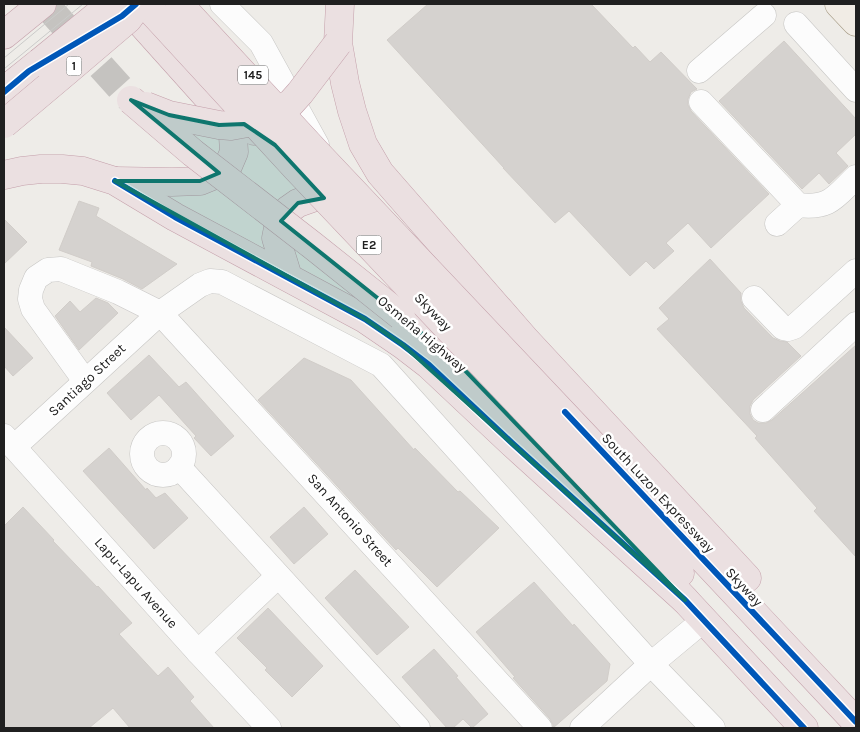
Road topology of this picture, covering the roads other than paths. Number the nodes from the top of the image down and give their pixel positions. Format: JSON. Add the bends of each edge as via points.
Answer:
{"nodes":[{"id":1,"x":20,"y":4,"type":"edge"},
{"id":2,"x":42,"y":4,"type":"edge"},
{"id":3,"x":111,"y":4,"type":"edge"},
{"id":4,"x":124,"y":4,"type":"edge"},
{"id":5,"x":139,"y":4,"type":"edge"},
{"id":6,"x":145,"y":4,"type":"edge"},
{"id":7,"x":179,"y":4,"type":"edge"},
{"id":8,"x":188,"y":4,"type":"edge"},
{"id":9,"x":222,"y":4,"type":"edge"},
{"id":10,"x":340,"y":4,"type":"edge"},
{"id":11,"x":839,"y":4,"type":"edge"},
{"id":12,"x":765,"y":7,"type":"edge"},
{"id":13,"x":4,"y":17,"type":"edge"},
{"id":14,"x":856,"y":22,"type":"edge"},
{"id":15,"x":796,"y":24,"type":"dead end"},
{"id":16,"x":4,"y":35,"type":"edge"},
{"id":17,"x":338,"y":43,"type":"junction"},
{"id":18,"x":699,"y":71,"type":"dead end"},
{"id":19,"x":856,"y":90,"type":"edge"},
{"id":20,"x":4,"y":91,"type":"edge"},
{"id":21,"x":210,"y":100,"type":"junction"},
{"id":22,"x":701,"y":102,"type":"dead end"},
{"id":23,"x":4,"y":124,"type":"edge"},
{"id":24,"x":318,"y":146,"type":"junction"},
{"id":25,"x":4,"y":175,"type":"edge"},
{"id":26,"x":856,"y":177,"type":"edge"},
{"id":27,"x":114,"y":181,"type":"junction"},
{"id":28,"x":345,"y":199,"type":"junction"},
{"id":29,"x":798,"y":205,"type":"junction"},
{"id":30,"x":379,"y":214,"type":"junction"},
{"id":31,"x":777,"y":224,"type":"dead end"},
{"id":32,"x":856,"y":271,"type":"edge"},
{"id":33,"x":288,"y":277,"type":"junction"},
{"id":34,"x":754,"y":298,"type":"dead end"},
{"id":35,"x":160,"y":312,"type":"junction"},
{"id":36,"x":856,"y":324,"type":"edge"},
{"id":37,"x":85,"y":381,"type":"junction"},
{"id":38,"x":763,"y":410,"type":"dead end"},
{"id":39,"x":9,"y":442,"type":"edge"},
{"id":40,"x":179,"y":468,"type":"dead end"},
{"id":41,"x":278,"y":576,"type":"junction"},
{"id":42,"x":685,"y":600,"type":"junction"},
{"id":43,"x":704,"y":620,"type":"junction"},
{"id":44,"x":198,"y":652,"type":"junction"},
{"id":45,"x":650,"y":664,"type":"junction"},
{"id":46,"x":856,"y":695,"type":"edge"},
{"id":47,"x":856,"y":724,"type":"edge"},
{"id":48,"x":269,"y":728,"type":"edge"},
{"id":49,"x":418,"y":728,"type":"edge"},
{"id":50,"x":540,"y":728,"type":"edge"},
{"id":51,"x":582,"y":728,"type":"edge"},
{"id":52,"x":713,"y":728,"type":"edge"},
{"id":53,"x":804,"y":728,"type":"edge"},
{"id":54,"x":826,"y":728,"type":"edge"}],
"edges":[{"from":1,"to":13,"type":"highway"},
{"from":2,"to":16,"type":"highway"},
{"from":3,"to":20,"type":"highway","number":"1","bridge":true},
{"from":4,"to":21,"type":"highway"},
{"from":5,"to":23,"type":"highway","number":"1","bridge":true,"via":[[128,19]]},
{"from":6,"to":54,"type":"highway","name":"Skyway","number":"E2","bridge":true},
{"from":7,"to":47,"type":"highway","name":"Skyway","number":"E2","bridge":true},
{"from":8,"to":24,"type":"main road","number":"145"},
{"from":9,"to":24,"type":"street","via":[[260,43]]},
{"from":10,"to":17,"type":"highway"},
{"from":11,"to":14,"type":"main road"},
{"from":12,"to":18,"type":"street"},
{"from":15,"to":19,"type":"street"},
{"from":17,"to":42,"type":"highway","name":"Osmeña Highway","number":"E2","bridge":true,"via":[[290,104],[253,122],[219,125],[169,115],[131,100],[193,153],[454,359]]},
{"from":17,"to":46,"type":"highway","via":[[352,112],[363,144],[380,173],[524,338]]},
{"from":21,"to":27,"type":"highway","via":[[233,136],[234,152],[228,166],[200,181]]},
{"from":21,"to":28,"type":"highway","via":[[292,157]]},
{"from":22,"to":29,"type":"street"},
{"from":24,"to":30,"type":"main road","number":"145"},
{"from":25,"to":27,"type":"highway","via":[[62,169],[83,171]]},
{"from":26,"to":29,"type":"street","via":[[828,203],[812,207]]},
{"from":27,"to":33,"type":"highway"},
{"from":28,"to":30,"type":"highway"},
{"from":28,"to":33,"type":"highway","via":[[315,197],[288,210],[279,223],[276,238]]},
{"from":29,"to":31,"type":"street"},
{"from":30,"to":47,"type":"highway","name":"South Luzon Expressway","number":"E2"},
{"from":32,"to":34,"type":"street","via":[[788,329],[783,328]]},
{"from":33,"to":42,"type":"highway","via":[[365,318],[429,366]]},
{"from":35,"to":37,"type":"street","name":"Santiago Street"},
{"from":35,"to":37,"type":"street","via":[[61,269],[48,270],[36,278],[30,290],[33,309]]},
{"from":35,"to":45,"type":"street","name":"Santiago Street","via":[[200,284],[222,282],[381,366]]},
{"from":35,"to":50,"type":"street","name":"San Antonio Street"},
{"from":36,"to":38,"type":"street"},
{"from":37,"to":39,"type":"street","name":"Santiago Street"},
{"from":39,"to":44,"type":"street","name":"Lapu-Lapu Avenue"},
{"from":40,"to":41,"type":"street"},
{"from":41,"to":44,"type":"street"},
{"from":41,"to":49,"type":"street"},
{"from":42,"to":43,"type":"highway","number":"E2"},
{"from":43,"to":45,"type":"street"},
{"from":43,"to":53,"type":"highway","number":"E2"},
{"from":44,"to":48,"type":"street","name":"Lapu-Lapu Avenue"},
{"from":45,"to":51,"type":"street"},
{"from":45,"to":52,"type":"street","name":"Santiago Street"}]}
